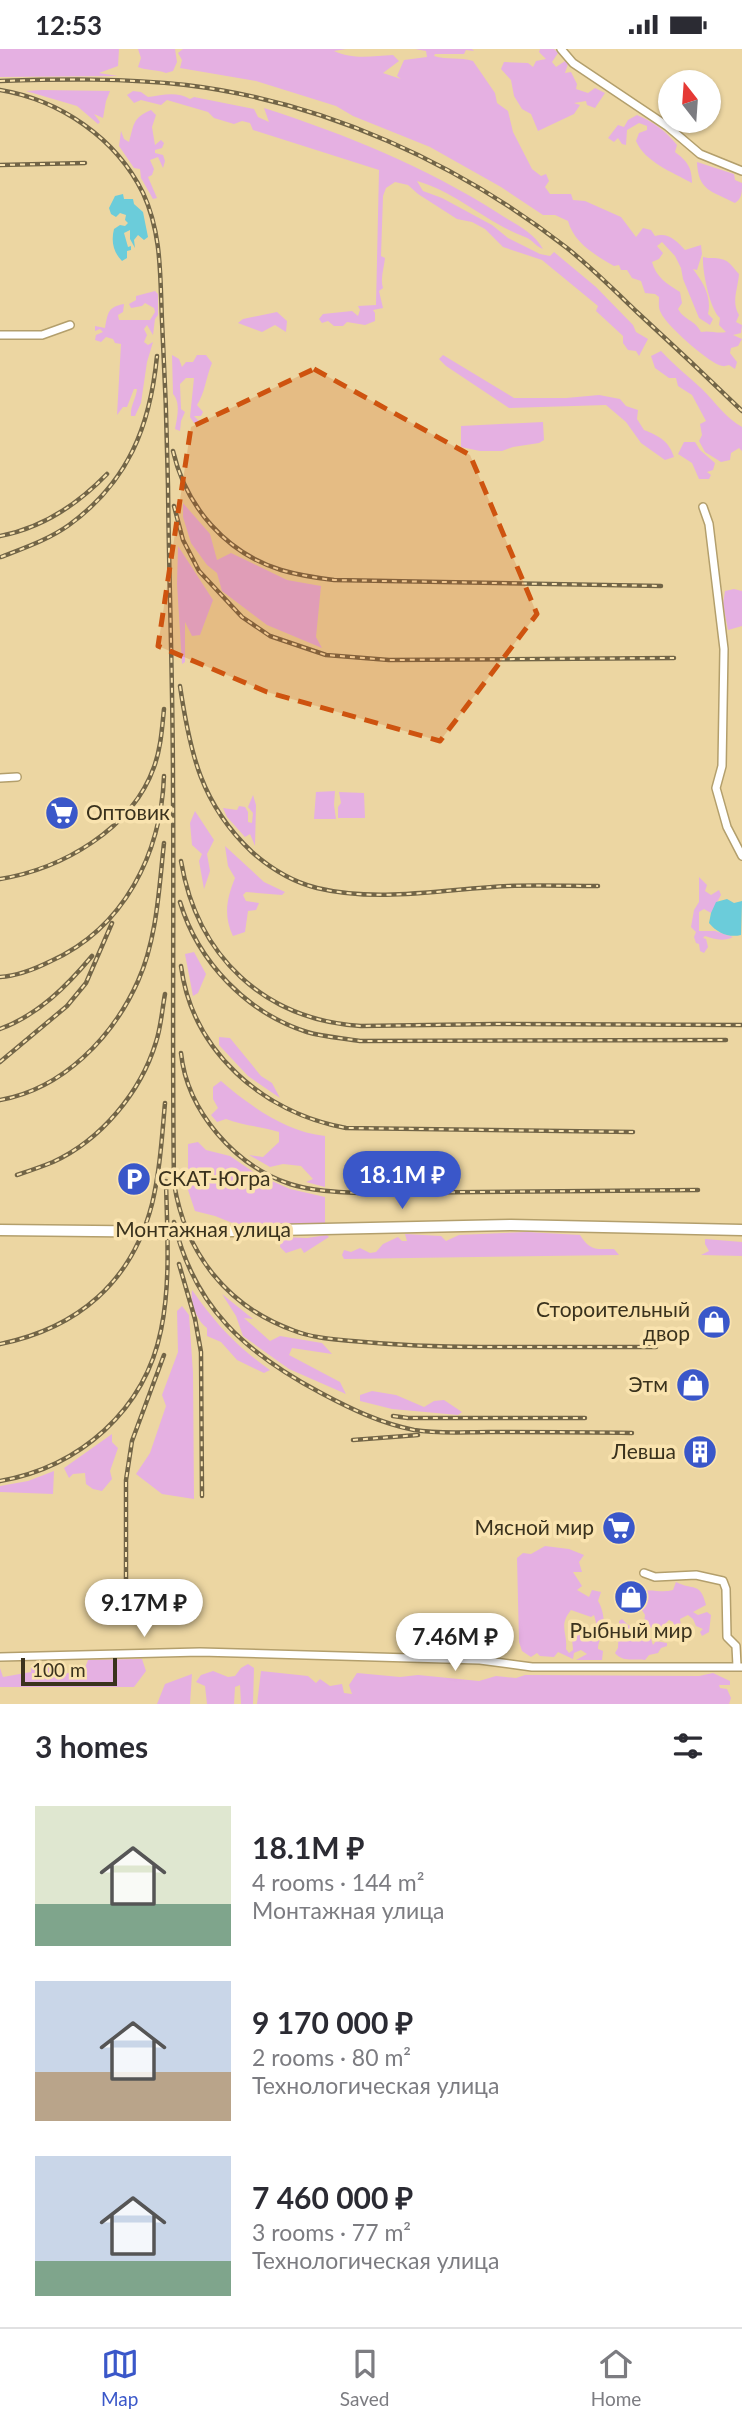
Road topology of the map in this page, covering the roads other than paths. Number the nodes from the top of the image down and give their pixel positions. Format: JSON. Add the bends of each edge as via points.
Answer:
{"nodes":[{"id":1,"x":561,"y":49,"type":"edge"},
{"id":2,"x":742,"y":171,"type":"edge"},
{"id":3,"x":70,"y":325,"type":"dead end"},
{"id":4,"x":0,"y":335,"type":"edge"},
{"id":5,"x":703,"y":507,"type":"dead end"},
{"id":6,"x":0,"y":778,"type":"edge"},
{"id":7,"x":17,"y":778,"type":"dead end"},
{"id":8,"x":742,"y":856,"type":"edge"},
{"id":9,"x":0,"y":1230,"type":"edge"},
{"id":10,"x":742,"y":1230,"type":"edge"},
{"id":11,"x":644,"y":1573,"type":"dead end"},
{"id":12,"x":0,"y":1657,"type":"edge"},
{"id":13,"x":740,"y":1667,"type":"edge"}],
"edges":[{"from":1,"to":2,"type":"street","via":[[573,63],[667,126],[700,154]]},
{"from":3,"to":4,"type":"street","via":[[42,335]]},
{"from":5,"to":8,"type":"street","via":[[724,649],[722,766],[716,788],[727,827]]},
{"from":6,"to":7,"type":"street"},
{"from":9,"to":10,"type":"street","name":"Монтажная улица","via":[[186,1232],[512,1225]]},
{"from":11,"to":13,"type":"street","via":[[723,1581],[727,1637],[736,1646]]},
{"from":12,"to":13,"type":"street","via":[[200,1652],[480,1660],[531,1667]]}]}
